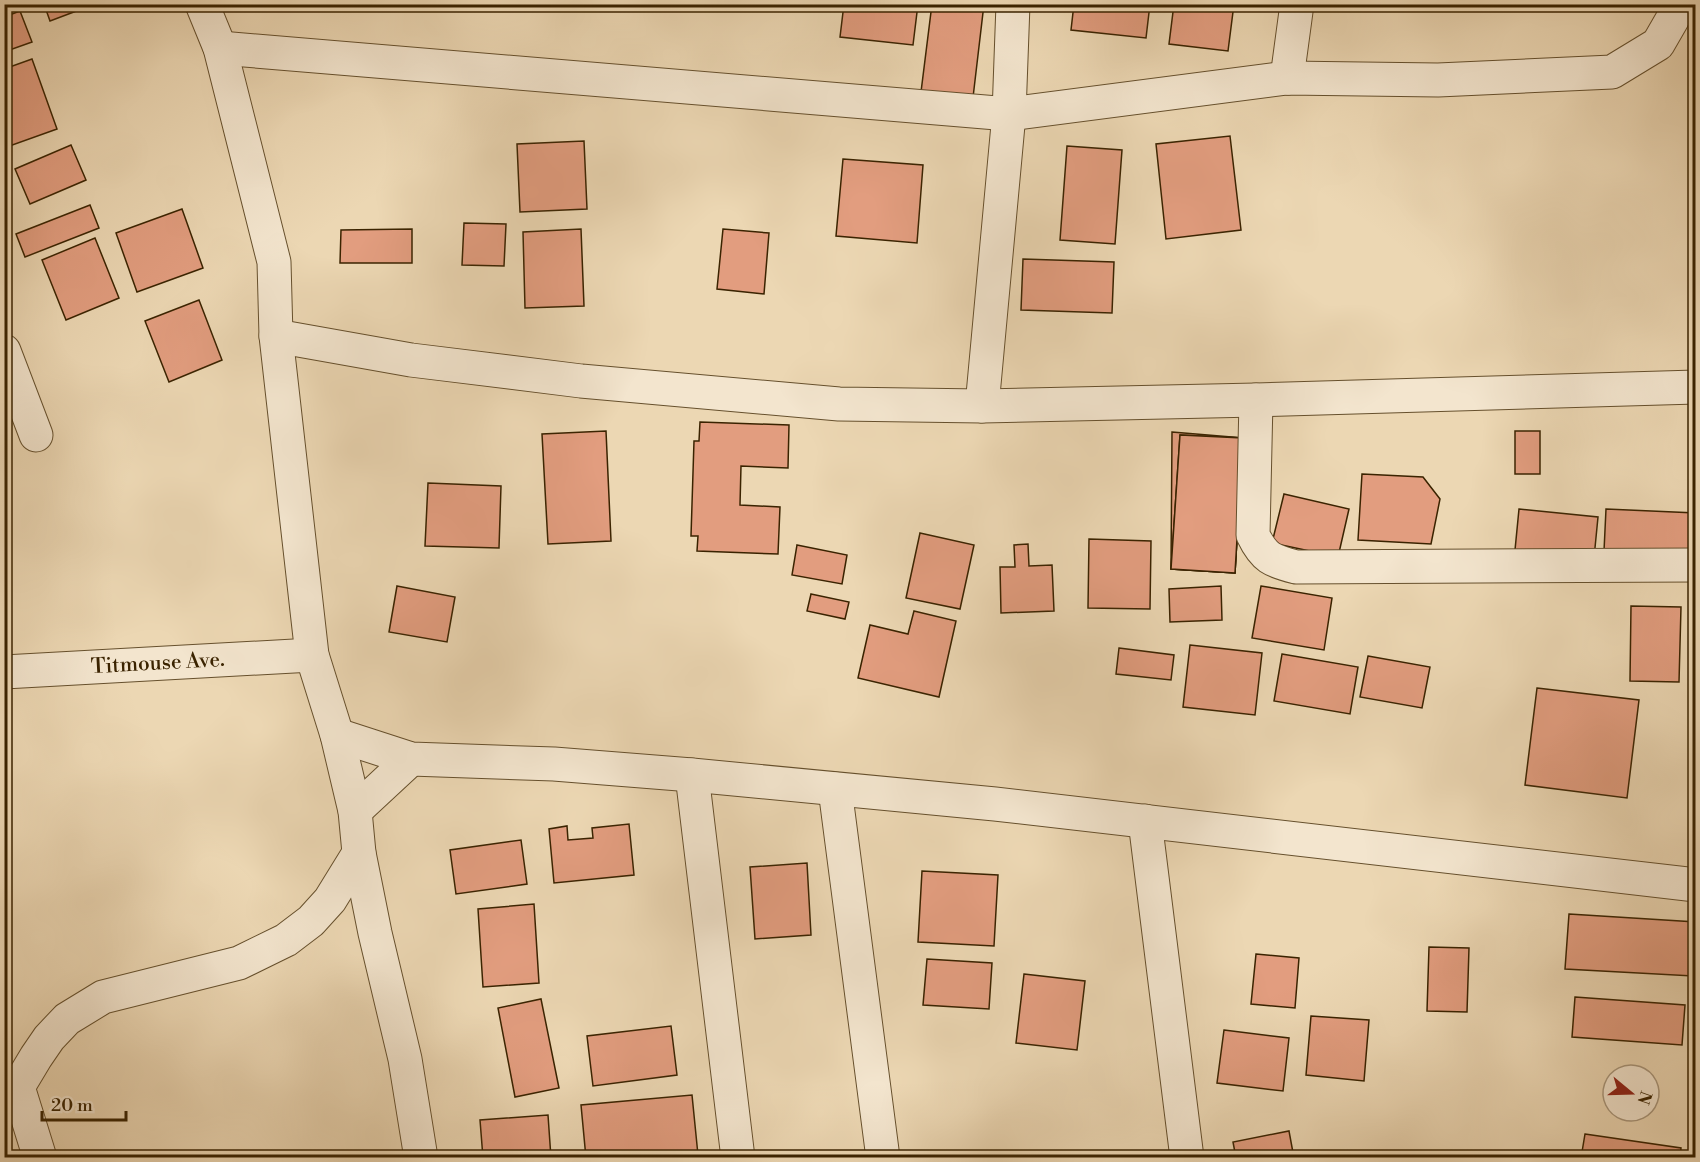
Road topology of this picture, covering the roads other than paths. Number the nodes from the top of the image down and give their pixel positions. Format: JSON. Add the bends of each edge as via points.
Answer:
{"nodes":[{"id":1,"x":202,"y":4,"type":"edge"},
{"id":2,"x":1013,"y":4,"type":"edge"},
{"id":3,"x":1297,"y":4,"type":"edge"},
{"id":4,"x":1675,"y":4,"type":"edge"},
{"id":5,"x":220,"y":48,"type":"junction"},
{"id":6,"x":1287,"y":78,"type":"junction"},
{"id":7,"x":1009,"y":114,"type":"junction"},
{"id":8,"x":276,"y":336,"type":"junction"},
{"id":9,"x":4,"y":351,"type":"edge"},
{"id":10,"x":1695,"y":387,"type":"edge"},
{"id":11,"x":1256,"y":400,"type":"junction"},
{"id":12,"x":982,"y":406,"type":"junction"},
{"id":13,"x":36,"y":435,"type":"dead end"},
{"id":14,"x":1695,"y":565,"type":"edge"},
{"id":15,"x":312,"y":655,"type":"junction"},
{"id":16,"x":4,"y":672,"type":"edge"},
{"id":17,"x":337,"y":735,"type":"junction"},
{"id":18,"x":411,"y":759,"type":"junction"},
{"id":19,"x":692,"y":775,"type":"junction"},
{"id":20,"x":835,"y":789,"type":"junction"},
{"id":21,"x":355,"y":810,"type":"junction"},
{"id":22,"x":1145,"y":821,"type":"junction"},
{"id":23,"x":359,"y":853,"type":"junction"},
{"id":24,"x":1695,"y":885,"type":"edge"},
{"id":25,"x":11,"y":1089,"type":"edge"},
{"id":26,"x":40,"y":1158,"type":"edge"},
{"id":27,"x":421,"y":1158,"type":"edge"},
{"id":28,"x":738,"y":1158,"type":"edge"},
{"id":29,"x":883,"y":1158,"type":"edge"},
{"id":30,"x":1187,"y":1158,"type":"edge"}],
"edges":[{"from":1,"to":5,"type":"street"},
{"from":2,"to":7,"type":"street"},
{"from":3,"to":6,"type":"street"},
{"from":4,"to":6,"type":"street","via":[[1673,18],[1658,44],[1612,72],[1438,80]]},
{"from":5,"to":7,"type":"street"},
{"from":5,"to":8,"type":"street","via":[[274,262]]},
{"from":6,"to":7,"type":"street"},
{"from":7,"to":12,"type":"street"},
{"from":8,"to":12,"type":"street","via":[[411,360],[581,381],[839,404]]},
{"from":8,"to":15,"type":"street"},
{"from":9,"to":13,"type":"street"},
{"from":10,"to":11,"type":"street"},
{"from":11,"to":12,"type":"street"},
{"from":11,"to":14,"type":"street","via":[[1253,535],[1274,561],[1296,567]]},
{"from":15,"to":16,"type":"street","name":"Titmouse Ave."},
{"from":15,"to":17,"type":"street"},
{"from":17,"to":18,"type":"street"},
{"from":17,"to":21,"type":"street"},
{"from":18,"to":19,"type":"street","via":[[554,764]]},
{"from":18,"to":21,"type":"street"},
{"from":19,"to":20,"type":"street"},
{"from":19,"to":28,"type":"street"},
{"from":20,"to":22,"type":"street"},
{"from":20,"to":29,"type":"street"},
{"from":21,"to":23,"type":"street"},
{"from":22,"to":24,"type":"street"},
{"from":22,"to":30,"type":"street"},
{"from":23,"to":25,"type":"street","via":[[330,900],[286,940],[239,963],[103,997],[67,1020]]},
{"from":23,"to":27,"type":"street","via":[[405,1059]]},
{"from":25,"to":26,"type":"street"}]}
